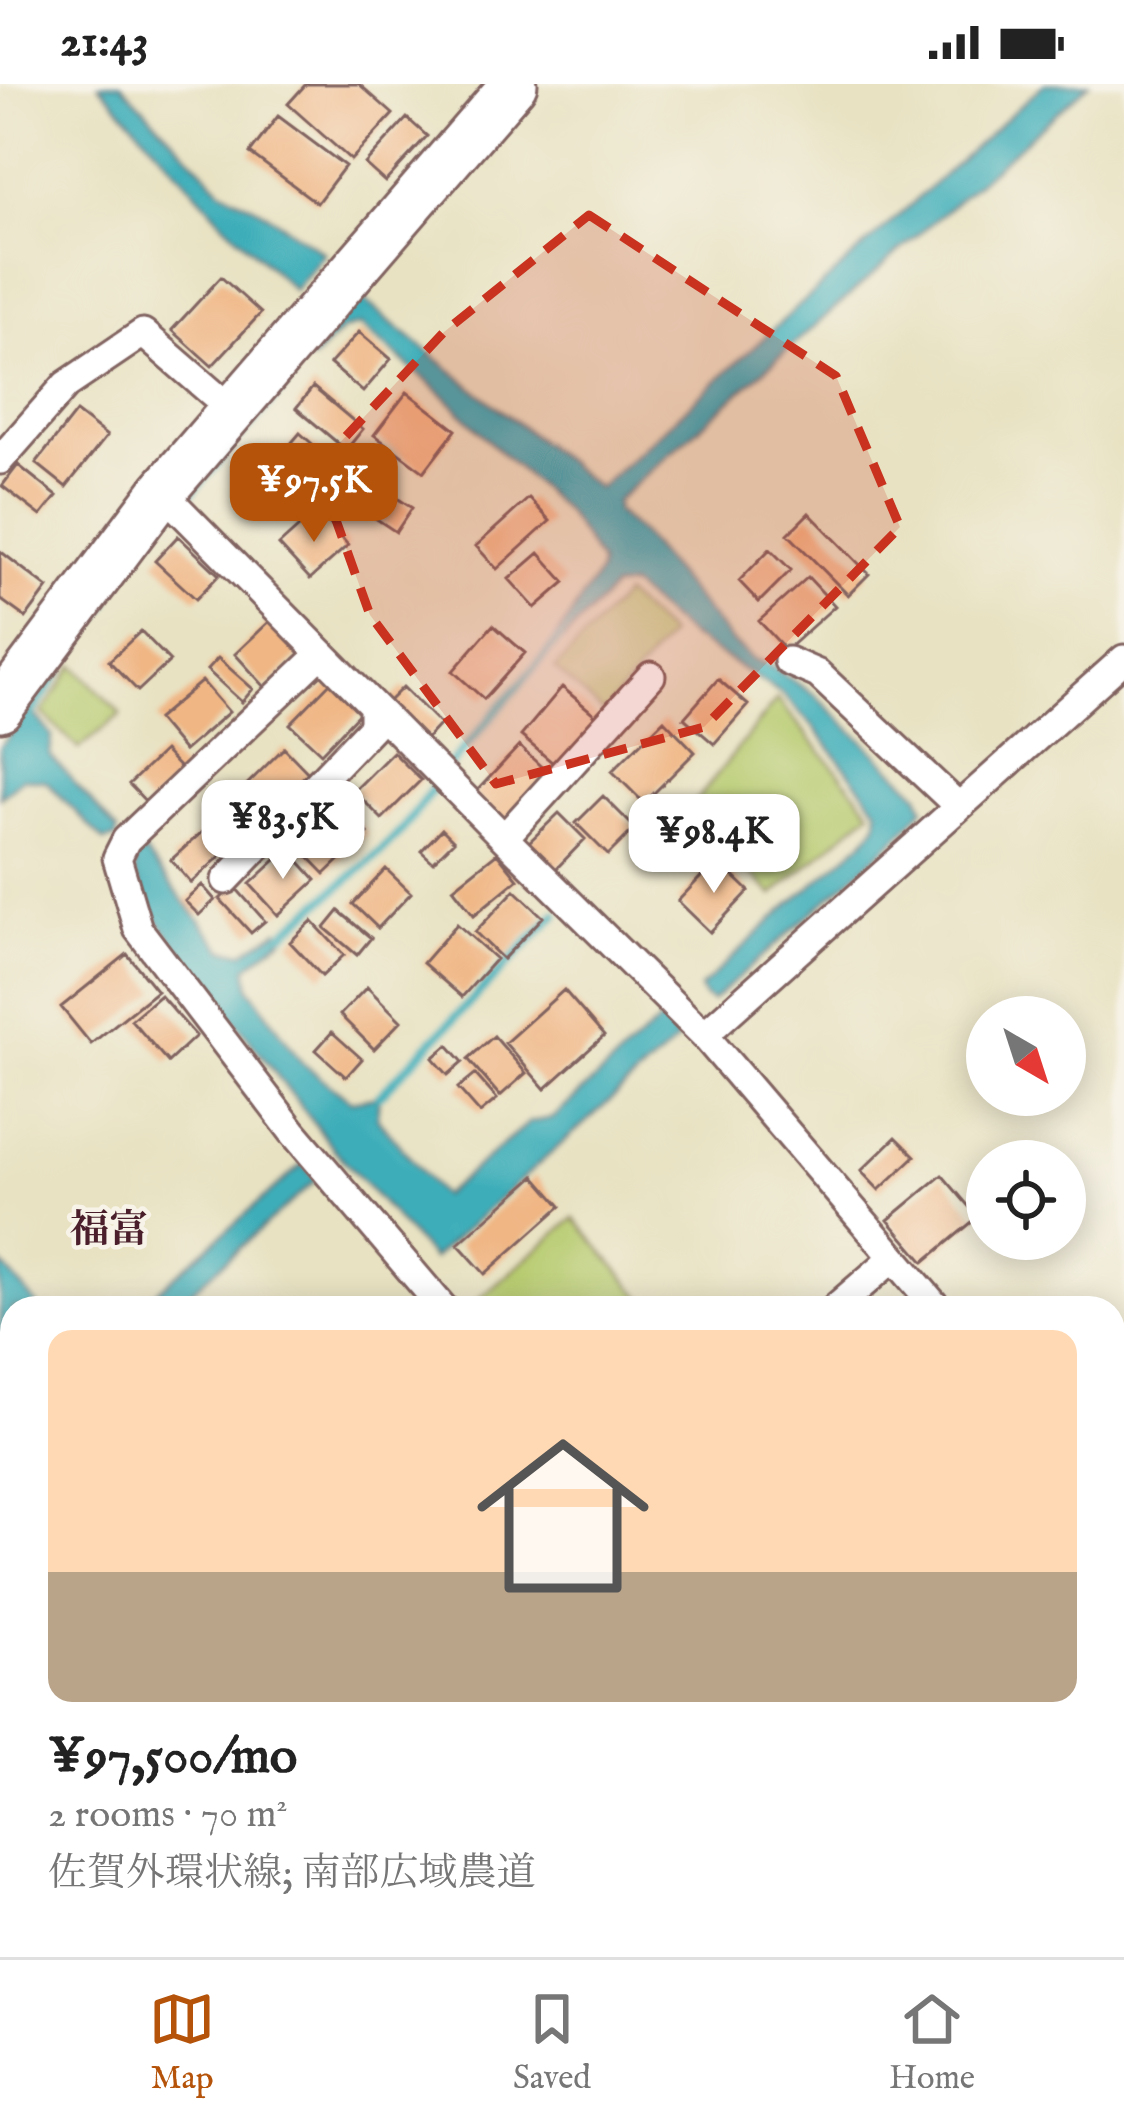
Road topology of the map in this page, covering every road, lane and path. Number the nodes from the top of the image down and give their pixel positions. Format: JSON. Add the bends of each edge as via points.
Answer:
{"nodes":[{"id":1,"x":514,"y":84,"type":"edge"},
{"id":2,"x":232,"y":411,"type":"junction"},
{"id":3,"x":0,"y":460,"type":"edge"},
{"id":4,"x":162,"y":492,"type":"junction"},
{"id":5,"x":321,"y":654,"type":"junction"},
{"id":6,"x":1124,"y":658,"type":"edge"},
{"id":7,"x":788,"y":661,"type":"dead end"},
{"id":8,"x":651,"y":676,"type":"dead end"},
{"id":9,"x":373,"y":706,"type":"junction"},
{"id":10,"x":0,"y":708,"type":"edge"},
{"id":11,"x":958,"y":806,"type":"junction"},
{"id":12,"x":504,"y":838,"type":"junction"},
{"id":13,"x":226,"y":880,"type":"dead end"},
{"id":14,"x":704,"y":1035,"type":"junction"},
{"id":15,"x":892,"y":1258,"type":"junction"},
{"id":16,"x":433,"y":1296,"type":"edge"},
{"id":17,"x":849,"y":1296,"type":"edge"},
{"id":18,"x":927,"y":1296,"type":"edge"}],
"edges":[{"from":1,"to":2,"type":"main road"},
{"from":2,"to":3,"type":"street","via":[[142,333],[66,385]]},
{"from":2,"to":4,"type":"main road"},
{"from":4,"to":5,"type":"street"},
{"from":4,"to":10,"type":"main road"},
{"from":5,"to":9,"type":"street"},
{"from":5,"to":16,"type":"street","via":[[126,840],[117,858],[138,929],[293,1132]]},
{"from":6,"to":11,"type":"street"},
{"from":7,"to":11,"type":"street","via":[[818,674]]},
{"from":8,"to":12,"type":"street"},
{"from":9,"to":12,"type":"street"},
{"from":9,"to":13,"type":"street","via":[[373,726]]},
{"from":11,"to":14,"type":"street"},
{"from":12,"to":14,"type":"street"},
{"from":14,"to":15,"type":"street"},
{"from":15,"to":17,"type":"street"},
{"from":15,"to":18,"type":"street"}]}
